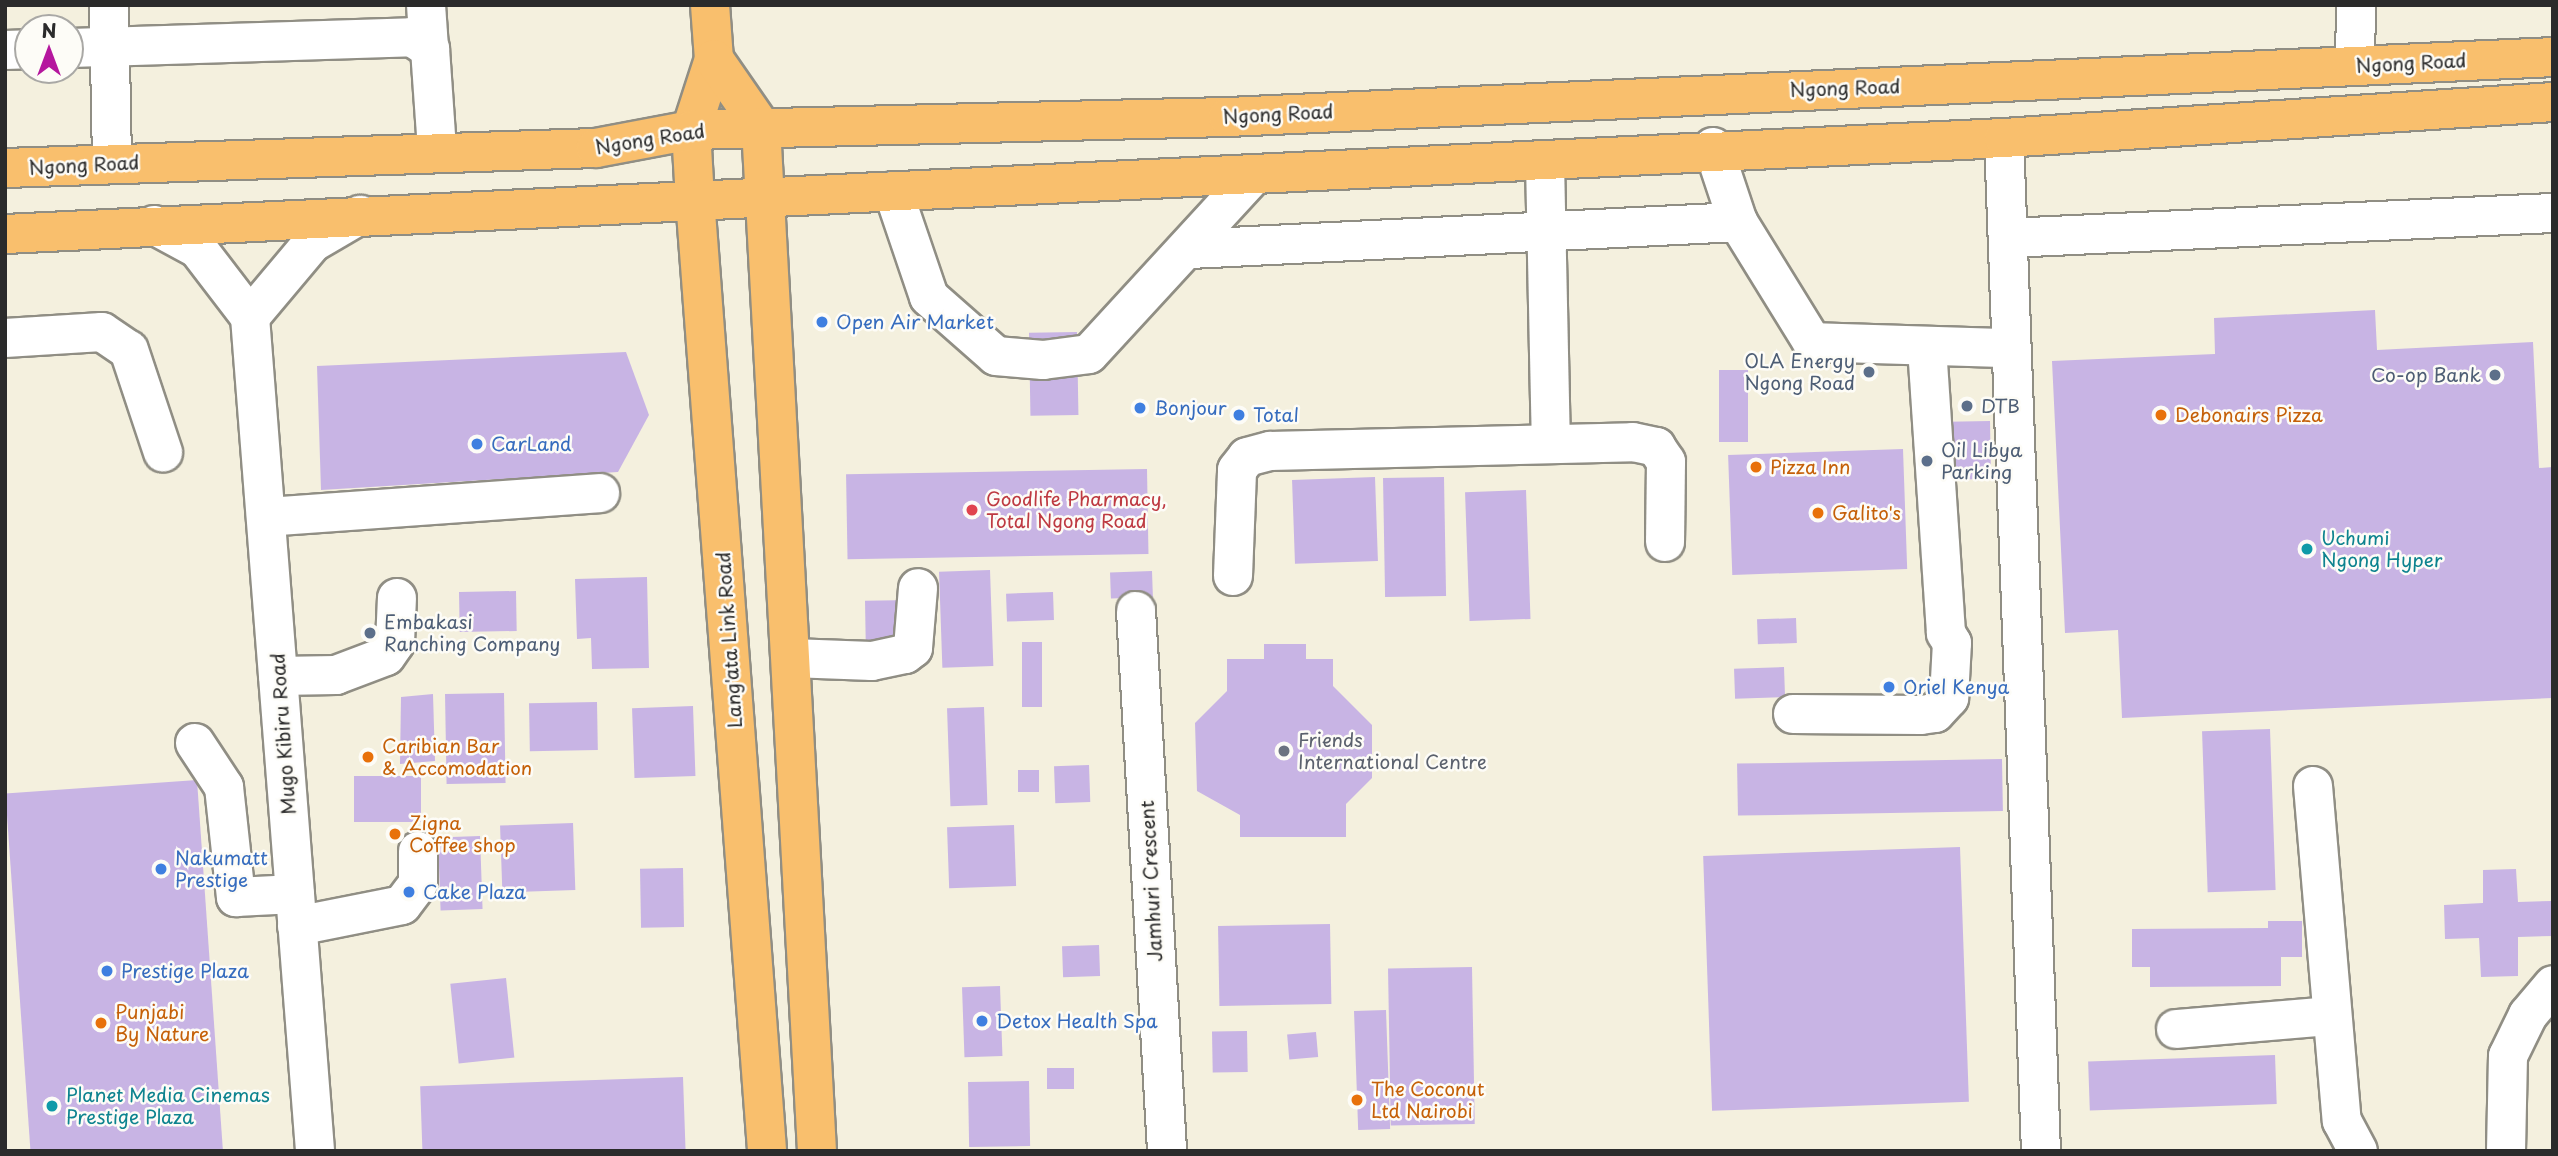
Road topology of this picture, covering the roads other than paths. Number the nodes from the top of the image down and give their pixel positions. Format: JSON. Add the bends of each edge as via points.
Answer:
{"nodes":[{"id":1,"x":109,"y":5,"type":"edge"},
{"id":2,"x":426,"y":5,"type":"edge"},
{"id":3,"x":710,"y":5,"type":"edge"},
{"id":4,"x":2356,"y":5,"type":"edge"},
{"id":5,"x":109,"y":47,"type":"junction"},
{"id":6,"x":84,"y":48,"type":"edge"},
{"id":7,"x":429,"y":48,"type":"junction"},
{"id":8,"x":2553,"y":57,"type":"edge"},
{"id":9,"x":714,"y":59,"type":"junction"},
{"id":10,"x":2355,"y":66,"type":"junction"},
{"id":11,"x":2553,"y":102,"type":"edge"},
{"id":12,"x":761,"y":127,"type":"junction"},
{"id":13,"x":691,"y":130,"type":"junction"},
{"id":14,"x":2004,"y":138,"type":"junction"},
{"id":15,"x":1713,"y":147,"type":"junction"},
{"id":16,"x":437,"y":149,"type":"junction"},
{"id":17,"x":1545,"y":162,"type":"junction"},
{"id":18,"x":112,"y":163,"type":"junction"},
{"id":19,"x":5,"y":168,"type":"edge"},
{"id":20,"x":1252,"y":177,"type":"junction"},
{"id":21,"x":893,"y":191,"type":"junction"},
{"id":22,"x":767,"y":196,"type":"junction"},
{"id":23,"x":695,"y":199,"type":"junction"},
{"id":24,"x":2553,"y":213,"type":"edge"},
{"id":25,"x":360,"y":215,"type":"junction"},
{"id":26,"x":1738,"y":222,"type":"junction"},
{"id":27,"x":154,"y":225,"type":"junction"},
{"id":28,"x":1548,"y":230,"type":"junction"},
{"id":29,"x":5,"y":234,"type":"edge"},
{"id":30,"x":2008,"y":238,"type":"junction"},
{"id":31,"x":1189,"y":249,"type":"junction"},
{"id":32,"x":250,"y":317,"type":"junction"},
{"id":33,"x":5,"y":338,"type":"edge"},
{"id":34,"x":1927,"y":347,"type":"junction"},
{"id":35,"x":2007,"y":348,"type":"junction"},
{"id":36,"x":1551,"y":444,"type":"junction"},
{"id":37,"x":163,"y":452,"type":"dead end"},
{"id":38,"x":600,"y":493,"type":"dead end"},
{"id":39,"x":266,"y":517,"type":"junction"},
{"id":40,"x":1665,"y":542,"type":"dead end"},
{"id":41,"x":1234,"y":576,"type":"dead end"},
{"id":42,"x":918,"y":588,"type":"dead end"},
{"id":43,"x":397,"y":598,"type":"dead end"},
{"id":44,"x":1136,"y":611,"type":"dead end"},
{"id":45,"x":791,"y":658,"type":"junction"},
{"id":46,"x":278,"y":676,"type":"junction"},
{"id":47,"x":1793,"y":714,"type":"dead end"},
{"id":48,"x":195,"y":743,"type":"dead end"},
{"id":49,"x":2313,"y":786,"type":"dead end"},
{"id":50,"x":418,"y":850,"type":"dead end"},
{"id":51,"x":296,"y":910,"type":"junction"},
{"id":52,"x":2553,"y":985,"type":"edge"},
{"id":53,"x":2330,"y":1016,"type":"junction"},
{"id":54,"x":2176,"y":1029,"type":"dead end"},
{"id":55,"x":315,"y":1151,"type":"edge"},
{"id":56,"x":767,"y":1151,"type":"edge"},
{"id":57,"x":817,"y":1151,"type":"edge"},
{"id":58,"x":1167,"y":1151,"type":"edge"},
{"id":59,"x":2041,"y":1151,"type":"edge"},
{"id":60,"x":2358,"y":1151,"type":"edge"},
{"id":61,"x":2507,"y":1151,"type":"edge"}],
"edges":[{"from":1,"to":5,"type":"street"},
{"from":2,"to":7,"type":"street"},
{"from":3,"to":9,"type":"main road"},
{"from":4,"to":10,"type":"street"},
{"from":5,"to":6,"type":"street"},
{"from":5,"to":7,"type":"street","via":[[412,37]]},
{"from":5,"to":18,"type":"street"},
{"from":7,"to":16,"type":"street"},
{"from":8,"to":10,"type":"main road","name":"Ngong Road"},
{"from":9,"to":12,"type":"main road"},
{"from":9,"to":13,"type":"main road"},
{"from":10,"to":12,"type":"main road","name":"Ngong Road","via":[[1228,117]]},
{"from":11,"to":14,"type":"main road"},
{"from":12,"to":13,"type":"main road","name":"Ngong Road"},
{"from":12,"to":22,"type":"main road"},
{"from":13,"to":16,"type":"main road","name":"Ngong Road","via":[[596,148]]},
{"from":13,"to":23,"type":"main road","name":"Lang'ata Link Road"},
{"from":14,"to":15,"type":"main road"},
{"from":14,"to":30,"type":"street"},
{"from":15,"to":17,"type":"main road"},
{"from":15,"to":26,"type":"street"},
{"from":16,"to":18,"type":"main road","name":"Ngong Road"},
{"from":17,"to":20,"type":"main road"},
{"from":17,"to":28,"type":"street"},
{"from":18,"to":19,"type":"main road","name":"Ngong Road"},
{"from":20,"to":21,"type":"main road"},
{"from":20,"to":31,"type":"street"},
{"from":21,"to":22,"type":"main road"},
{"from":21,"to":31,"type":"street","via":[[929,297],[996,356],[1043,360],[1089,354]]},
{"from":22,"to":23,"type":"main road"},
{"from":22,"to":45,"type":"main road"},
{"from":23,"to":25,"type":"main road"},
{"from":23,"to":56,"type":"main road","name":"Lang'ata Link Road"},
{"from":24,"to":30,"type":"street"},
{"from":25,"to":27,"type":"main road"},
{"from":25,"to":32,"type":"street","via":[[303,252]]},
{"from":26,"to":28,"type":"street"},
{"from":26,"to":34,"type":"street","via":[[1812,342]]},
{"from":27,"to":29,"type":"main road"},
{"from":27,"to":32,"type":"street","via":[[198,248]]},
{"from":28,"to":31,"type":"street"},
{"from":28,"to":36,"type":"street"},
{"from":30,"to":35,"type":"street"},
{"from":32,"to":39,"type":"street","name":"Mugo Kibiru Road"},
{"from":33,"to":37,"type":"street","via":[[102,332],[129,350]]},
{"from":34,"to":35,"type":"street"},
{"from":34,"to":47,"type":"street","via":[[1946,633],[1952,643],[1949,698],[1935,713],[1922,715]]},
{"from":35,"to":59,"type":"street"},
{"from":36,"to":40,"type":"street","via":[[1656,447],[1666,463]]},
{"from":36,"to":41,"type":"street","via":[[1270,451],[1247,457],[1237,470]]},
{"from":38,"to":39,"type":"street"},
{"from":39,"to":46,"type":"street","name":"Mugo Kibiru Road"},
{"from":42,"to":45,"type":"street","via":[[913,648],[905,654],[872,661]]},
{"from":43,"to":46,"type":"street","via":[[394,643],[386,656],[336,675]]},
{"from":44,"to":58,"type":"street","name":"Jamhuri Crescent"},
{"from":45,"to":57,"type":"main road"},
{"from":46,"to":51,"type":"street","name":"Mugo Kibiru Road"},
{"from":48,"to":51,"type":"street","via":[[224,787],[236,897]]},
{"from":49,"to":53,"type":"street"},
{"from":50,"to":51,"type":"street","via":[[418,884],[402,905]]},
{"from":51,"to":55,"type":"street","name":"Mugo Kibiru Road"},
{"from":52,"to":61,"type":"street","via":[[2528,1015],[2508,1056]]},
{"from":53,"to":54,"type":"street"},
{"from":53,"to":60,"type":"street","via":[[2342,1121]]}]}
